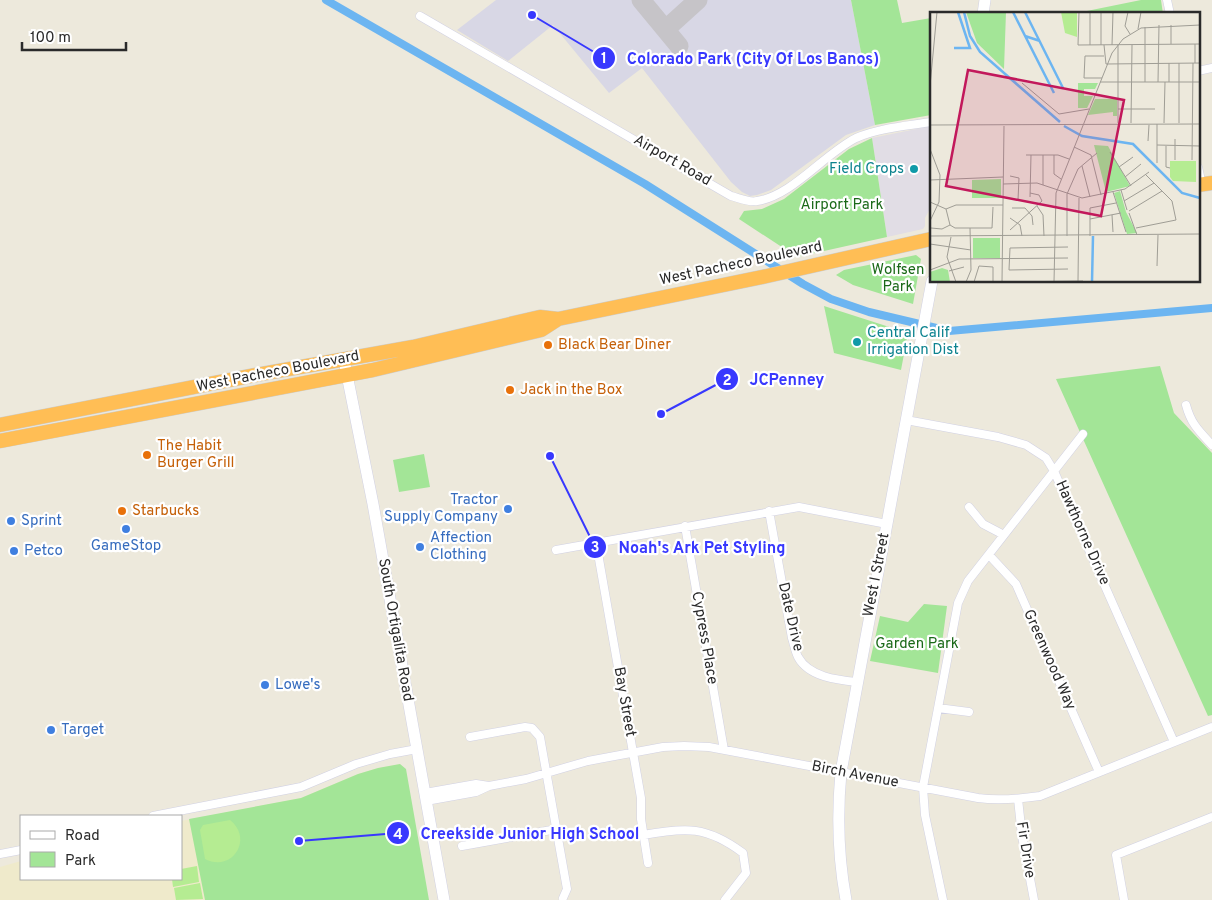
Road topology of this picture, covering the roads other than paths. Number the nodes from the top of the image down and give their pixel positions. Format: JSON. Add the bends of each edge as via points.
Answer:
{"nodes":[{"id":1,"x":420,"y":16,"type":"dead end"},
{"id":2,"x":930,"y":122,"type":"edge"},
{"id":3,"x":930,"y":239,"type":"edge"},
{"id":4,"x":932,"y":282,"type":"edge"},
{"id":5,"x":558,"y":319,"type":"junction"},
{"id":6,"x":344,"y":360,"type":"junction"},
{"id":7,"x":348,"y":375,"type":"junction"},
{"id":8,"x":222,"y":382,"type":"junction"},
{"id":9,"x":1186,"y":405,"type":"dead end"},
{"id":10,"x":906,"y":420,"type":"junction"},
{"id":11,"x":93,"y":423,"type":"junction"},
{"id":12,"x":0,"y":425,"type":"edge"},
{"id":13,"x":1083,"y":434,"type":"dead end"},
{"id":14,"x":0,"y":441,"type":"edge"},
{"id":15,"x":1212,"y":445,"type":"edge"},
{"id":16,"x":1054,"y":471,"type":"junction"},
{"id":17,"x":969,"y":507,"type":"dead end"},
{"id":18,"x":769,"y":511,"type":"junction"},
{"id":19,"x":887,"y":524,"type":"junction"},
{"id":20,"x":685,"y":526,"type":"junction"},
{"id":21,"x":1004,"y":535,"type":"junction"},
{"id":22,"x":596,"y":542,"type":"junction"},
{"id":23,"x":556,"y":550,"type":"dead end"},
{"id":24,"x":989,"y":554,"type":"junction"},
{"id":25,"x":857,"y":682,"type":"junction"},
{"id":26,"x":938,"y":708,"type":"junction"},
{"id":27,"x":970,"y":712,"type":"dead end"},
{"id":28,"x":1212,"y":727,"type":"edge"},
{"id":29,"x":470,"y":737,"type":"dead end"},
{"id":30,"x":1174,"y":742,"type":"junction"},
{"id":31,"x":417,"y":749,"type":"junction"},
{"id":32,"x":724,"y":750,"type":"junction"},
{"id":33,"x":633,"y":753,"type":"junction"},
{"id":34,"x":547,"y":772,"type":"junction"},
{"id":35,"x":841,"y":772,"type":"junction"},
{"id":36,"x":1099,"y":772,"type":"junction"},
{"id":37,"x":923,"y":787,"type":"junction"},
{"id":38,"x":426,"y":797,"type":"junction"},
{"id":39,"x":1018,"y":799,"type":"junction"},
{"id":40,"x":158,"y":815,"type":"edge"},
{"id":41,"x":1212,"y":817,"type":"edge"},
{"id":42,"x":557,"y":829,"type":"junction"},
{"id":43,"x":643,"y":835,"type":"junction"},
{"id":44,"x":462,"y":846,"type":"dead end"},
{"id":45,"x":20,"y":850,"type":"edge"},
{"id":46,"x":0,"y":854,"type":"edge"},
{"id":47,"x":648,"y":862,"type":"dead end"},
{"id":48,"x":563,"y":898,"type":"dead end"},
{"id":49,"x":444,"y":900,"type":"edge"},
{"id":50,"x":725,"y":900,"type":"edge"},
{"id":51,"x":846,"y":900,"type":"edge"},
{"id":52,"x":943,"y":900,"type":"edge"},
{"id":53,"x":1034,"y":900,"type":"edge"},
{"id":54,"x":1124,"y":900,"type":"edge"}],
"edges":[{"from":1,"to":2,"type":"street","name":"Airport Road","via":[[743,200],[756,202],[784,191],[845,145],[864,135]]},
{"from":3,"to":5,"type":"highway","name":"West Pacheco Boulevard"},
{"from":4,"to":10,"type":"street","name":"West I Street"},
{"from":5,"to":6,"type":"highway","name":"West Pacheco Boulevard","via":[[540,317],[430,344]]},
{"from":5,"to":7,"type":"highway","name":"West Pacheco Boulevard","via":[[541,330]]},
{"from":6,"to":7,"type":"street","name":"South Ortigalita Road"},
{"from":6,"to":8,"type":"highway","name":"West Pacheco Boulevard"},
{"from":7,"to":11,"type":"highway","name":"West Pacheco Boulevard"},
{"from":7,"to":31,"type":"street","name":"South Ortigalita Road"},
{"from":8,"to":11,"type":"highway","via":[[219,389],[145,406]]},
{"from":8,"to":12,"type":"highway","name":"West Pacheco Boulevard"},
{"from":9,"to":15,"type":"street","via":[[1194,426]]},
{"from":10,"to":16,"type":"street","name":"Hawthorne Drive","via":[[1026,444],[1046,458]]},
{"from":10,"to":19,"type":"street","name":"West I Street"},
{"from":11,"to":14,"type":"highway","name":"West Pacheco Boulevard"},
{"from":13,"to":16,"type":"street"},
{"from":16,"to":21,"type":"street"},
{"from":16,"to":30,"type":"street","name":"Hawthorne Drive"},
{"from":17,"to":21,"type":"street","via":[[983,524]]},
{"from":18,"to":19,"type":"street","via":[[799,507]]},
{"from":18,"to":20,"type":"street"},
{"from":18,"to":25,"type":"street","name":"Date Drive","via":[[798,656],[812,670],[830,679]]},
{"from":19,"to":25,"type":"street","name":"West I Street"},
{"from":20,"to":22,"type":"street"},
{"from":20,"to":32,"type":"street","name":"Cypress Place"},
{"from":21,"to":24,"type":"street"},
{"from":22,"to":23,"type":"street"},
{"from":22,"to":33,"type":"street","name":"Bay Street"},
{"from":24,"to":26,"type":"street","via":[[968,581],[958,603]]},
{"from":24,"to":36,"type":"street","name":"Greenwood Way","via":[[1016,584]]},
{"from":25,"to":35,"type":"street","name":"West I Street"},
{"from":26,"to":27,"type":"street"},
{"from":26,"to":37,"type":"street"},
{"from":28,"to":30,"type":"street","name":"Birch Avenue"},
{"from":29,"to":34,"type":"street","via":[[525,727],[534,730],[540,737]]},
{"from":30,"to":36,"type":"street","name":"Birch Avenue"},
{"from":31,"to":38,"type":"street","name":"South Ortigalita Road"},
{"from":31,"to":40,"type":"street","via":[[356,764],[301,787]]},
{"from":32,"to":33,"type":"street","name":"Birch Avenue","via":[[684,746]]},
{"from":32,"to":35,"type":"street","name":"Birch Avenue"},
{"from":33,"to":34,"type":"street","name":"Birch Avenue"},
{"from":33,"to":43,"type":"street","name":"Bay Street"},
{"from":34,"to":38,"type":"street","name":"Birch Avenue","via":[[476,792]]},
{"from":34,"to":42,"type":"street"},
{"from":35,"to":37,"type":"street","name":"Birch Avenue"},
{"from":35,"to":51,"type":"street","name":"West I Street","via":[[838,833]]},
{"from":36,"to":39,"type":"street","name":"Birch Avenue","via":[[1040,796]]},
{"from":37,"to":39,"type":"street","name":"Birch Avenue","via":[[995,801]]},
{"from":37,"to":52,"type":"street"},
{"from":38,"to":49,"type":"street","name":"South Ortigalita Road"},
{"from":39,"to":53,"type":"street","name":"Fir Drive"},
{"from":41,"to":54,"type":"street","via":[[1116,855]]},
{"from":42,"to":44,"type":"street"},
{"from":42,"to":48,"type":"street","via":[[568,889]]},
{"from":43,"to":47,"type":"street","name":"Bay Street"},
{"from":43,"to":50,"type":"street","via":[[670,830],[698,830],[722,839],[743,853],[746,873]]},
{"from":45,"to":46,"type":"street"}]}
